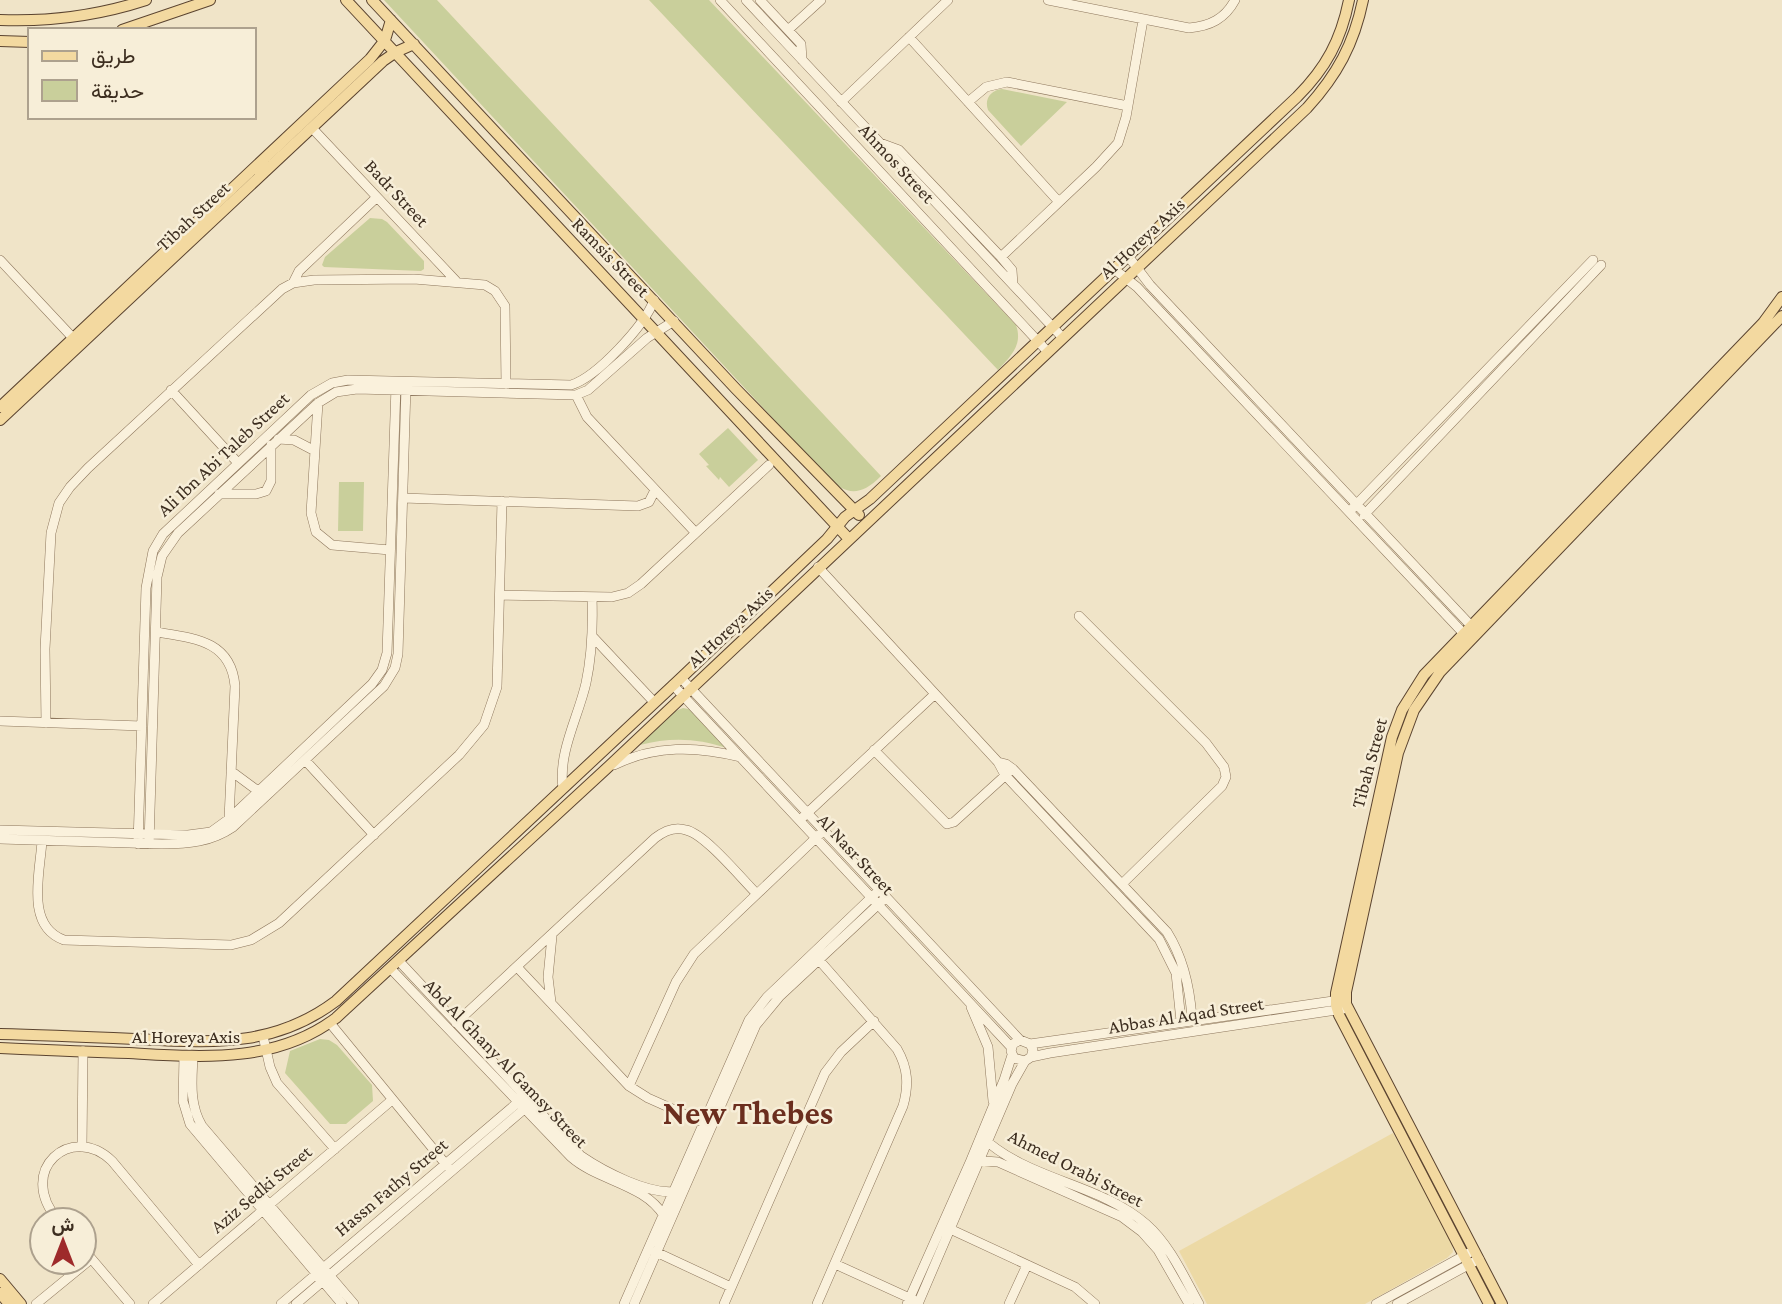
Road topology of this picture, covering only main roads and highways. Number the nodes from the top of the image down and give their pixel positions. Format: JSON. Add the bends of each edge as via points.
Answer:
{"nodes":[{"id":1,"x":146,"y":0,"type":"edge"},
{"id":2,"x":210,"y":0,"type":"edge"},
{"id":3,"x":346,"y":0,"type":"edge"},
{"id":4,"x":372,"y":0,"type":"edge"},
{"id":5,"x":1349,"y":0,"type":"edge"},
{"id":6,"x":1363,"y":0,"type":"edge"},
{"id":7,"x":0,"y":20,"type":"edge"},
{"id":8,"x":391,"y":20,"type":"junction"},
{"id":9,"x":128,"y":28,"type":"edge"},
{"id":10,"x":385,"y":40,"type":"junction"},
{"id":11,"x":0,"y":41,"type":"edge"},
{"id":12,"x":28,"y":41,"type":"edge"},
{"id":13,"x":414,"y":44,"type":"junction"},
{"id":14,"x":396,"y":52,"type":"junction"},
{"id":15,"x":161,"y":262,"type":"junction"},
{"id":16,"x":1782,"y":297,"type":"edge"},
{"id":17,"x":1782,"y":316,"type":"edge"},
{"id":18,"x":1698,"y":398,"type":"junction"},
{"id":19,"x":0,"y":407,"type":"edge"},
{"id":20,"x":0,"y":420,"type":"edge"},
{"id":21,"x":854,"y":510,"type":"junction"},
{"id":22,"x":865,"y":522,"type":"junction"},
{"id":23,"x":837,"y":525,"type":"junction"},
{"id":24,"x":849,"y":539,"type":"junction"},
{"id":25,"x":793,"y":572,"type":"junction"},
{"id":26,"x":802,"y":582,"type":"junction"},
{"id":27,"x":0,"y":1034,"type":"edge"},
{"id":28,"x":0,"y":1048,"type":"edge"},
{"id":29,"x":1471,"y":1257,"type":"junction"},
{"id":30,"x":0,"y":1279,"type":"edge"},
{"id":31,"x":0,"y":1293,"type":"edge"},
{"id":32,"x":9,"y":1304,"type":"edge"},
{"id":33,"x":21,"y":1304,"type":"edge"},
{"id":34,"x":1489,"y":1304,"type":"edge"},
{"id":35,"x":1502,"y":1304,"type":"edge"}],
"edges":[{"from":1,"to":7,"type":"main road","via":[[74,18]]},
{"from":2,"to":9,"type":"main road"},
{"from":3,"to":10,"type":"main road","name":"Ramsis Street"},
{"from":4,"to":8,"type":"main road","name":"Ramsis Street"},
{"from":5,"to":21,"type":"main road","name":"Al Horeya Axis","via":[[1337,43],[1314,79]]},
{"from":6,"to":22,"type":"main road","name":"Al Horeya Axis","via":[[1349,49],[1307,108]]},
{"from":8,"to":10,"type":"main road","name":"Tibah Street"},
{"from":8,"to":13,"type":"main road","name":"Ramsis Street"},
{"from":10,"to":14,"type":"main road","name":"Ramsis Street"},
{"from":10,"to":15,"type":"main road","name":"Tibah Street"},
{"from":11,"to":12,"type":"main road"},
{"from":13,"to":14,"type":"main road","name":"Tibah Street"},
{"from":13,"to":21,"type":"main road","name":"Ramsis Street"},
{"from":14,"to":15,"type":"main road","name":"Tibah Street"},
{"from":14,"to":23,"type":"main road","name":"Ramsis Street"},
{"from":15,"to":19,"type":"main road","name":"Tibah Street"},
{"from":15,"to":20,"type":"main road","name":"Tibah Street"},
{"from":16,"to":18,"type":"main road","name":"Tibah Street"},
{"from":17,"to":18,"type":"main road","name":"Tibah Street"},
{"from":18,"to":29,"type":"main road","name":"Tibah Street","via":[[1420,680],[1396,724],[1381,780],[1341,1004]]},
{"from":21,"to":22,"type":"main road","name":"Ramsis Street"},
{"from":21,"to":23,"type":"main road","name":"Al Horeya Axis"},
{"from":22,"to":24,"type":"main road","name":"Al Horeya Axis"},
{"from":23,"to":24,"type":"main road","name":"Ramsis Street"},
{"from":23,"to":25,"type":"main road","name":"Al Horeya Axis"},
{"from":24,"to":26,"type":"main road","name":"Al Horeya Axis"},
{"from":25,"to":26,"type":"main road"},
{"from":25,"to":27,"type":"main road","name":"Al Horeya Axis","via":[[336,1001],[300,1023],[238,1041]]},
{"from":26,"to":28,"type":"main road","name":"Al Horeya Axis","via":[[330,1023],[298,1041],[228,1056]]},
{"from":29,"to":34,"type":"main road"},
{"from":29,"to":35,"type":"main road"},
{"from":30,"to":33,"type":"main road"},
{"from":31,"to":32,"type":"main road"}]}
